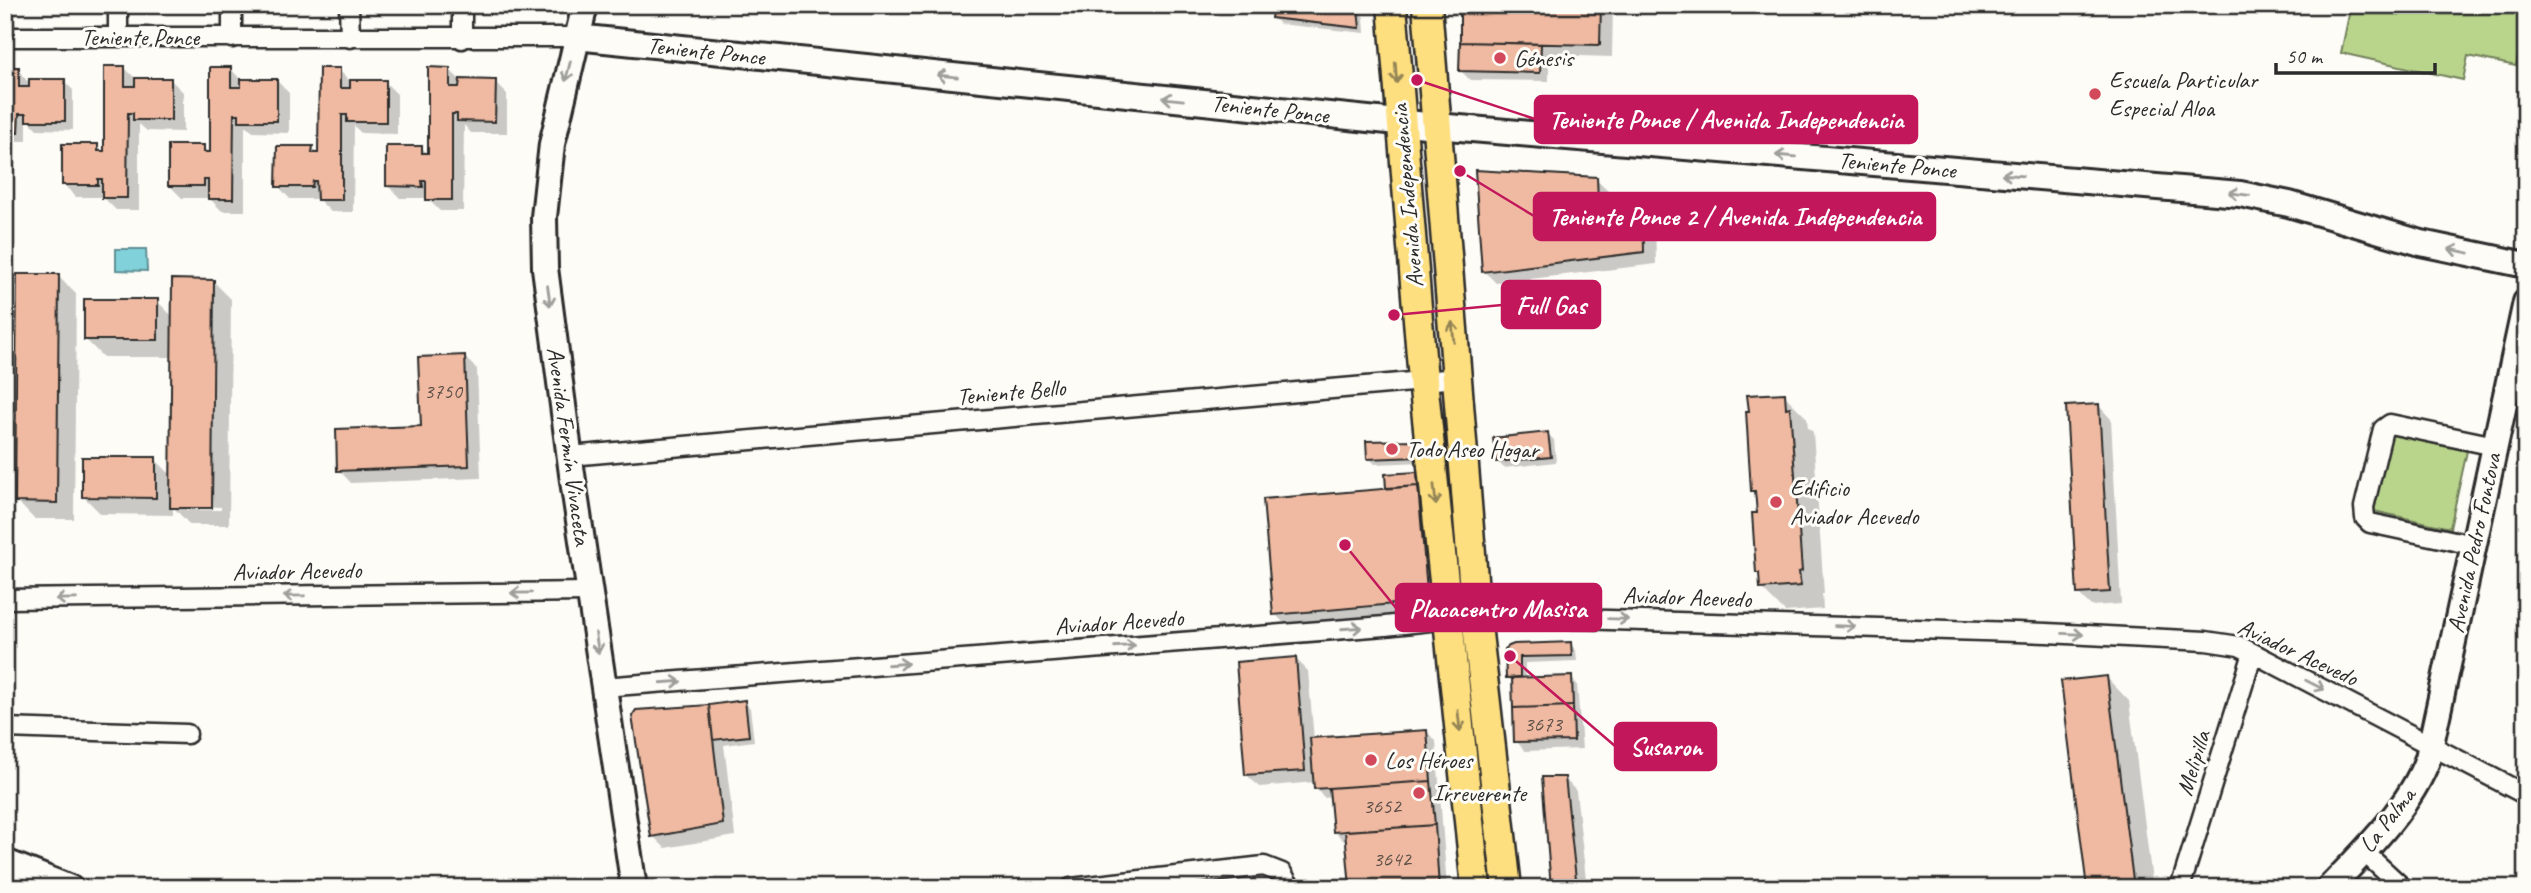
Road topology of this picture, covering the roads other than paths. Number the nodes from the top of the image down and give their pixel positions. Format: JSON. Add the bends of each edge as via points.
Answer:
{"nodes":[{"id":1,"x":118,"y":5,"type":"edge"},
{"id":2,"x":232,"y":5,"type":"edge"},
{"id":3,"x":349,"y":5,"type":"edge"},
{"id":4,"x":462,"y":5,"type":"edge"},
{"id":5,"x":585,"y":5,"type":"edge"},
{"id":6,"x":1392,"y":5,"type":"edge"},
{"id":7,"x":1427,"y":5,"type":"edge"},
{"id":8,"x":5,"y":37,"type":"edge"},
{"id":9,"x":118,"y":37,"type":"junction"},
{"id":10,"x":576,"y":37,"type":"junction"},
{"id":11,"x":232,"y":38,"type":"junction"},
{"id":12,"x":350,"y":38,"type":"junction"},
{"id":13,"x":462,"y":39,"type":"junction"},
{"id":14,"x":1400,"y":122,"type":"junction"},
{"id":15,"x":1436,"y":126,"type":"junction"},
{"id":16,"x":2526,"y":265,"type":"edge"},
{"id":17,"x":2526,"y":302,"type":"edge"},
{"id":18,"x":1457,"y":378,"type":"junction"},
{"id":19,"x":1423,"y":380,"type":"junction"},
{"id":20,"x":2495,"y":446,"type":"junction"},
{"id":21,"x":570,"y":456,"type":"junction"},
{"id":22,"x":2473,"y":545,"type":"junction"},
{"id":23,"x":589,"y":592,"type":"junction"},
{"id":24,"x":5,"y":599,"type":"edge"},
{"id":25,"x":1476,"y":616,"type":"junction"},
{"id":26,"x":1448,"y":618,"type":"junction"},
{"id":27,"x":2253,"y":653,"type":"junction"},
{"id":28,"x":603,"y":687,"type":"junction"},
{"id":29,"x":5,"y":728,"type":"edge"},
{"id":30,"x":187,"y":734,"type":"dead end"},
{"id":31,"x":2430,"y":744,"type":"junction"},
{"id":32,"x":2526,"y":794,"type":"edge"},
{"id":33,"x":2364,"y":852,"type":"junction"},
{"id":34,"x":5,"y":862,"type":"edge"},
{"id":35,"x":70,"y":888,"type":"edge"},
{"id":36,"x":634,"y":888,"type":"edge"},
{"id":37,"x":1072,"y":888,"type":"edge"},
{"id":38,"x":1291,"y":888,"type":"edge"},
{"id":39,"x":1476,"y":888,"type":"edge"},
{"id":40,"x":1507,"y":888,"type":"edge"},
{"id":41,"x":2180,"y":888,"type":"edge"},
{"id":42,"x":2329,"y":888,"type":"edge"},
{"id":43,"x":2403,"y":888,"type":"edge"}],
"edges":[{"from":1,"to":9,"type":"street"},
{"from":2,"to":11,"type":"street"},
{"from":3,"to":12,"type":"street"},
{"from":4,"to":13,"type":"street"},
{"from":5,"to":10,"type":"street","name":"Avenida Fermín Vivaceta"},
{"from":6,"to":14,"type":"main road","name":"Avenida Independencia","one_way":true},
{"from":7,"to":15,"type":"main road","name":"Avenida Independencia"},
{"from":8,"to":9,"type":"street","name":"Teniente Ponce"},
{"from":9,"to":11,"type":"street","name":"Teniente Ponce"},
{"from":10,"to":13,"type":"street","name":"Teniente Ponce"},
{"from":14,"to":10,"type":"street","name":"Teniente Ponce","one_way":true},
{"from":10,"to":21,"type":"street","name":"Avenida Fermín Vivaceta","one_way":true,"via":[[552,144],[544,240]]},
{"from":11,"to":12,"type":"street","name":"Teniente Ponce"},
{"from":12,"to":13,"type":"street","name":"Teniente Ponce"},
{"from":14,"to":15,"type":"street","name":"Teniente Ponce"},
{"from":14,"to":19,"type":"main road","name":"Avenida Independencia"},
{"from":16,"to":15,"type":"street","name":"Teniente Ponce","one_way":true,"via":[[2421,243],[2239,194]]},
{"from":18,"to":15,"type":"main road","name":"Avenida Independencia","one_way":true},
{"from":17,"to":20,"type":"street","name":"Avenida Pedro Fontova"},
{"from":18,"to":19,"type":"street","name":"Teniente Bello"},
{"from":18,"to":25,"type":"main road","name":"Avenida Independencia"},
{"from":19,"to":21,"type":"street","name":"Teniente Bello"},
{"from":19,"to":26,"type":"main road","name":"Avenida Independencia","one_way":true},
{"from":20,"to":22,"type":"street","name":"Avenida Pedro Fontova"},
{"from":20,"to":22,"type":"street","via":[[2390,424],[2383,429],[2364,507],[2370,523]]},
{"from":21,"to":23,"type":"street","name":"Avenida Fermín Vivaceta"},
{"from":22,"to":31,"type":"street","name":"Avenida Pedro Fontova"},
{"from":23,"to":24,"type":"street","name":"Aviador Acevedo","one_way":true},
{"from":23,"to":28,"type":"street","name":"Avenida Fermín Vivaceta","one_way":true},
{"from":25,"to":26,"type":"street","name":"Aviador Acevedo"},
{"from":25,"to":27,"type":"street","name":"Aviador Acevedo","one_way":true,"via":[[2140,638],[2226,643]]},
{"from":25,"to":40,"type":"main road","name":"Avenida Independencia"},
{"from":28,"to":26,"type":"street","name":"Aviador Acevedo","one_way":true},
{"from":26,"to":39,"type":"main road","name":"Avenida Independencia","one_way":true},
{"from":27,"to":31,"type":"street","name":"Aviador Acevedo","one_way":true},
{"from":27,"to":41,"type":"street","name":"Melipilla"},
{"from":28,"to":36,"type":"street","name":"Avenida Fermín Vivaceta"},
{"from":29,"to":30,"type":"street"},
{"from":31,"to":32,"type":"street","name":"Aviador Acevedo"},
{"from":31,"to":33,"type":"street","name":"La Palma","via":[[2416,786]]},
{"from":33,"to":42,"type":"street","name":"La Palma"},
{"from":33,"to":43,"type":"street"},
{"from":34,"to":35,"type":"street"},
{"from":37,"to":38,"type":"street","via":[[1257,866],[1277,870]]}]}
